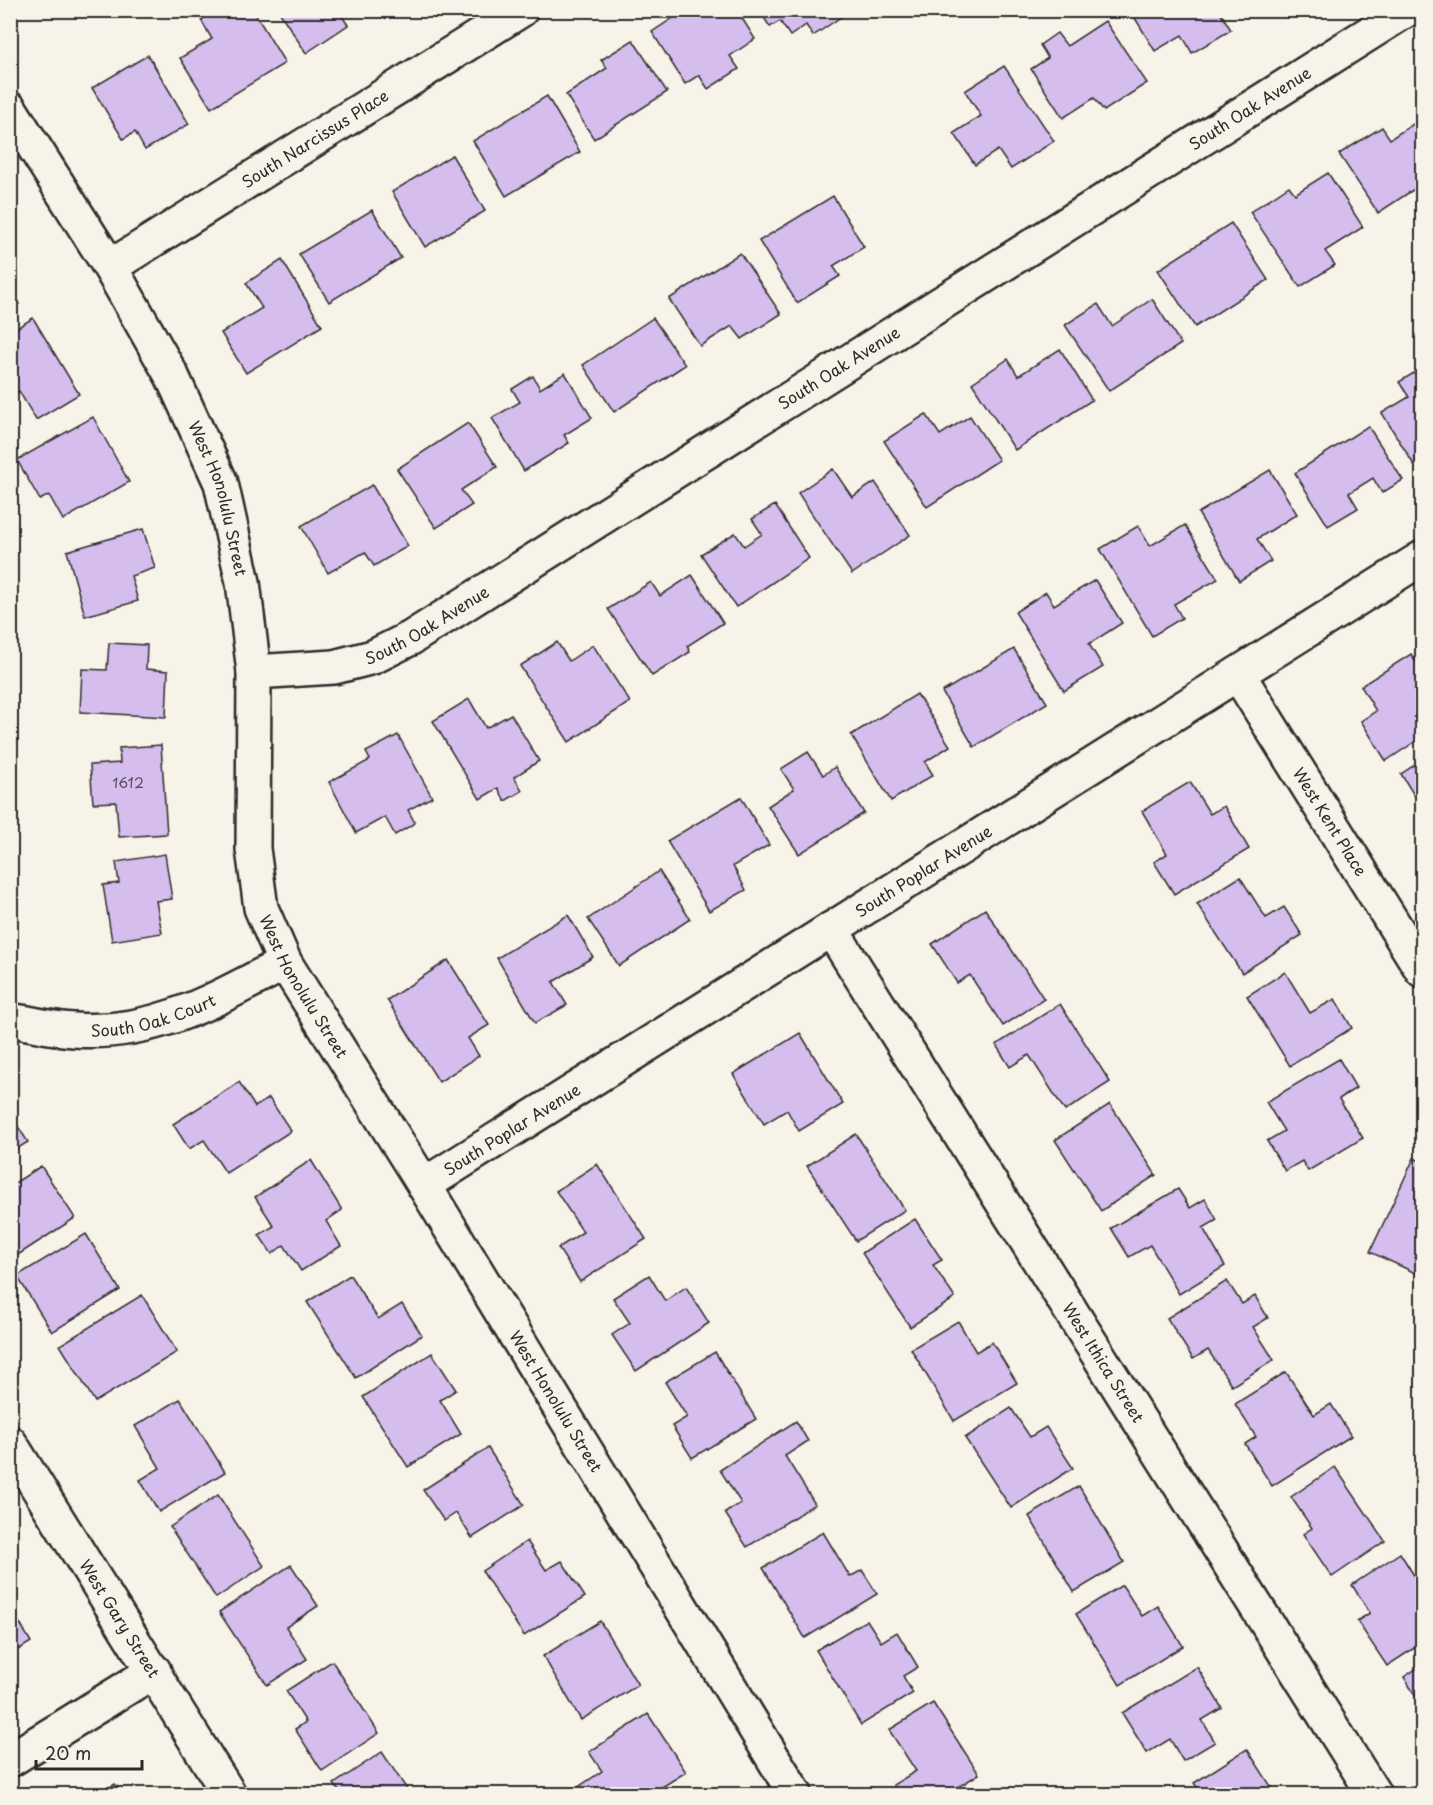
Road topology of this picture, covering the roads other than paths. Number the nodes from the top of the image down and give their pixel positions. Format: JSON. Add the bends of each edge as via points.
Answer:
{"nodes":[{"id":1,"x":521,"y":10,"type":"edge"},
{"id":2,"x":1406,"y":10,"type":"edge"},
{"id":3,"x":10,"y":109,"type":"edge"},
{"id":4,"x":110,"y":267,"type":"junction"},
{"id":5,"x":1422,"y":558,"type":"edge"},
{"id":6,"x":254,"y":672,"type":"junction"},
{"id":7,"x":1238,"y":674,"type":"junction"},
{"id":8,"x":831,"y":929,"type":"junction"},
{"id":9,"x":285,"y":963,"type":"junction"},
{"id":10,"x":1422,"y":970,"type":"edge"},
{"id":11,"x":10,"y":1020,"type":"edge"},
{"id":12,"x":424,"y":1185,"type":"junction"},
{"id":13,"x":10,"y":1443,"type":"edge"},
{"id":14,"x":153,"y":1671,"type":"junction"},
{"id":15,"x":10,"y":1760,"type":"edge"},
{"id":16,"x":229,"y":1794,"type":"edge"},
{"id":17,"x":795,"y":1794,"type":"edge"},
{"id":18,"x":1374,"y":1794,"type":"edge"}],
"edges":[{"from":1,"to":4,"type":"street","name":"South Narcissus Place"},
{"from":2,"to":6,"type":"street","name":"South Oak Avenue","via":[[411,638],[373,657],[334,667]]},
{"from":3,"to":4,"type":"street","name":"West Honolulu Street"},
{"from":4,"to":6,"type":"street","name":"West Honolulu Street","via":[[172,376],[221,483],[243,582]]},
{"from":5,"to":7,"type":"street","name":"South Poplar Avenue"},
{"from":6,"to":9,"type":"street","name":"West Honolulu Street","via":[[253,849],[261,908]]},
{"from":7,"to":8,"type":"street","name":"South Poplar Avenue"},
{"from":7,"to":10,"type":"street","name":"West Kent Place"},
{"from":8,"to":12,"type":"street","name":"South Poplar Avenue"},
{"from":8,"to":18,"type":"street","name":"West Ithica Street"},
{"from":9,"to":11,"type":"street","name":"South Oak Court","via":[[217,999],[154,1025],[74,1030]]},
{"from":9,"to":12,"type":"street","name":"West Honolulu Street"},
{"from":12,"to":17,"type":"street","name":"West Honolulu Street"},
{"from":13,"to":14,"type":"street","name":"West Gary Street"},
{"from":14,"to":15,"type":"street"},
{"from":14,"to":16,"type":"street","name":"West Gary Street"}]}
